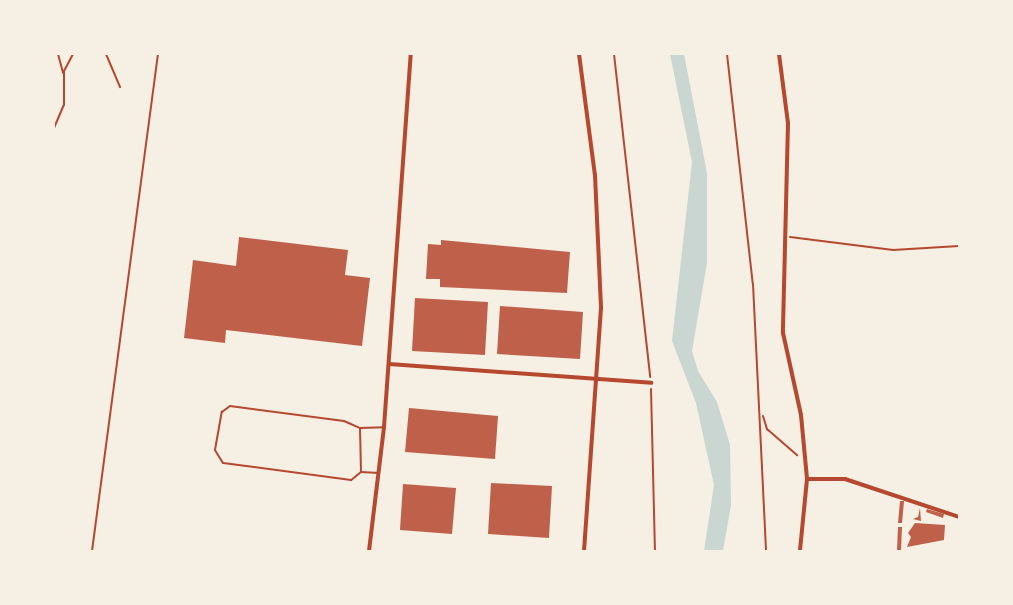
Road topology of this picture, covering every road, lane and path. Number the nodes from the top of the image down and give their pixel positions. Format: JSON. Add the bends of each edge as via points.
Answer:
{"nodes":[{"id":1,"x":58,"y":54,"type":"edge"},
{"id":2,"x":73,"y":54,"type":"edge"},
{"id":3,"x":106,"y":54,"type":"edge"},
{"id":4,"x":158,"y":54,"type":"edge"},
{"id":5,"x":411,"y":54,"type":"edge"},
{"id":6,"x":579,"y":54,"type":"edge"},
{"id":7,"x":614,"y":54,"type":"edge"},
{"id":8,"x":727,"y":54,"type":"edge"},
{"id":9,"x":778,"y":54,"type":"edge"},
{"id":10,"x":64,"y":77,"type":"junction"},
{"id":11,"x":120,"y":87,"type":"dead end"},
{"id":12,"x":54,"y":128,"type":"edge"},
{"id":13,"x":785,"y":236,"type":"junction"},
{"id":14,"x":959,"y":246,"type":"edge"},
{"id":15,"x":389,"y":364,"type":"junction"},
{"id":16,"x":599,"y":382,"type":"junction"},
{"id":17,"x":651,"y":383,"type":"junction"},
{"id":18,"x":762,"y":414,"type":"junction"},
{"id":19,"x":384,"y":427,"type":"junction"},
{"id":20,"x":360,"y":428,"type":"junction"},
{"id":21,"x":805,"y":462,"type":"junction"},
{"id":22,"x":361,"y":472,"type":"junction"},
{"id":23,"x":379,"y":473,"type":"junction"},
{"id":24,"x":807,"y":479,"type":"junction"},
{"id":25,"x":959,"y":517,"type":"edge"},
{"id":26,"x":92,"y":551,"type":"edge"},
{"id":27,"x":369,"y":551,"type":"edge"},
{"id":28,"x":584,"y":551,"type":"edge"},
{"id":29,"x":655,"y":551,"type":"edge"},
{"id":30,"x":766,"y":551,"type":"edge"},
{"id":31,"x":800,"y":551,"type":"edge"}],
"edges":[{"from":1,"to":10,"type":"path"},
{"from":2,"to":10,"type":"path"},
{"from":3,"to":11,"type":"path"},
{"from":4,"to":26,"type":"path"},
{"from":5,"to":15,"type":"street"},
{"from":6,"to":16,"type":"street","via":[[600,235]]},
{"from":7,"to":17,"type":"path"},
{"from":8,"to":18,"type":"path","via":[[748,222]]},
{"from":9,"to":13,"type":"street","via":[[788,123]]},
{"from":10,"to":12,"type":"path","via":[[64,105]]},
{"from":13,"to":14,"type":"path","via":[[894,250]]},
{"from":13,"to":21,"type":"street","via":[[783,334],[801,414]]},
{"from":15,"to":16,"type":"street"},
{"from":15,"to":19,"type":"street"},
{"from":16,"to":17,"type":"street"},
{"from":16,"to":28,"type":"street"},
{"from":17,"to":29,"type":"path"},
{"from":18,"to":21,"type":"path","via":[[767,429]]},
{"from":18,"to":30,"type":"path"},
{"from":19,"to":20,"type":"lane"},
{"from":19,"to":23,"type":"street"},
{"from":20,"to":22,"type":"lane"},
{"from":20,"to":22,"type":"lane","via":[[344,421],[230,406],[222,412],[216,450],[223,463],[351,480]]},
{"from":21,"to":24,"type":"street"},
{"from":22,"to":23,"type":"lane"},
{"from":23,"to":27,"type":"street"},
{"from":24,"to":25,"type":"street","via":[[845,479]]},
{"from":24,"to":31,"type":"street"}]}
